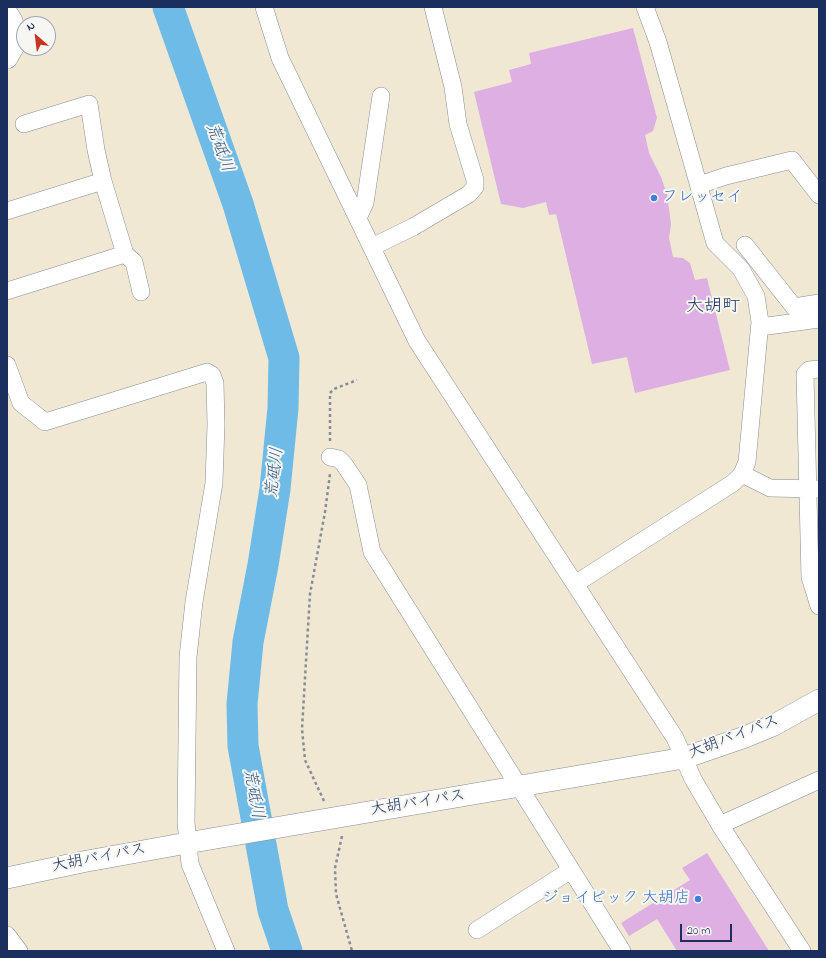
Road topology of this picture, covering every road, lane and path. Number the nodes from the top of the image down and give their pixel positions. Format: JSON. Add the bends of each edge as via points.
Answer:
{"nodes":[{"id":1,"x":264,"y":7,"type":"edge"},
{"id":2,"x":433,"y":7,"type":"edge"},
{"id":3,"x":645,"y":7,"type":"edge"},
{"id":4,"x":7,"y":13,"type":"edge"},
{"id":5,"x":7,"y":58,"type":"edge"},
{"id":6,"x":380,"y":96,"type":"dead end"},
{"id":7,"x":24,"y":124,"type":"dead end"},
{"id":8,"x":103,"y":181,"type":"junction"},
{"id":9,"x":699,"y":185,"type":"junction"},
{"id":10,"x":819,"y":195,"type":"edge"},
{"id":11,"x":7,"y":211,"type":"edge"},
{"id":12,"x":358,"y":218,"type":"junction"},
{"id":13,"x":745,"y":245,"type":"dead end"},
{"id":14,"x":372,"y":247,"type":"junction"},
{"id":15,"x":125,"y":254,"type":"junction"},
{"id":16,"x":7,"y":291,"type":"edge"},
{"id":17,"x":141,"y":292,"type":"dead end"},
{"id":18,"x":819,"y":303,"type":"edge"},
{"id":19,"x":795,"y":315,"type":"junction"},
{"id":20,"x":819,"y":319,"type":"edge"},
{"id":21,"x":760,"y":324,"type":"junction"},
{"id":22,"x":7,"y":365,"type":"edge"},
{"id":23,"x":819,"y":370,"type":"edge"},
{"id":24,"x":357,"y":380,"type":"dead end"},
{"id":25,"x":12,"y":398,"type":"edge"},
{"id":26,"x":330,"y":457,"type":"junction"},
{"id":27,"x":742,"y":474,"type":"junction"},
{"id":28,"x":813,"y":489,"type":"edge"},
{"id":29,"x":575,"y":584,"type":"junction"},
{"id":30,"x":819,"y":606,"type":"edge"},
{"id":31,"x":819,"y":700,"type":"edge"},
{"id":32,"x":684,"y":758,"type":"junction"},
{"id":33,"x":819,"y":780,"type":"edge"},
{"id":34,"x":518,"y":788,"type":"junction"},
{"id":35,"x":336,"y":825,"type":"junction"},
{"id":36,"x":720,"y":825,"type":"junction"},
{"id":37,"x":197,"y":841,"type":"junction"},
{"id":38,"x":571,"y":870,"type":"junction"},
{"id":39,"x":7,"y":878,"type":"edge"},
{"id":40,"x":477,"y":930,"type":"dead end"},
{"id":41,"x":7,"y":935,"type":"edge"},
{"id":42,"x":19,"y":951,"type":"edge"},
{"id":43,"x":226,"y":951,"type":"edge"},
{"id":44,"x":352,"y":951,"type":"edge"},
{"id":45,"x":622,"y":951,"type":"edge"},
{"id":46,"x":802,"y":951,"type":"edge"}],
"edges":[{"from":1,"to":12,"type":"street","via":[[280,58]]},
{"from":2,"to":14,"type":"street","via":[[453,87],[458,124],[475,187],[470,194]]},
{"from":3,"to":9,"type":"street","via":[[658,42]]},
{"from":4,"to":5,"type":"main road","via":[[12,21],[15,44]]},
{"from":6,"to":12,"type":"street","via":[[365,203]]},
{"from":7,"to":8,"type":"street","via":[[88,104]]},
{"from":8,"to":11,"type":"street"},
{"from":8,"to":15,"type":"street"},
{"from":9,"to":10,"type":"street","via":[[792,160]]},
{"from":9,"to":21,"type":"street","via":[[715,244],[741,269],[756,296]]},
{"from":12,"to":14,"type":"street"},
{"from":13,"to":19,"type":"street"},
{"from":14,"to":29,"type":"street","via":[[425,354]]},
{"from":15,"to":16,"type":"street"},
{"from":15,"to":17,"type":"street","via":[[134,262]]},
{"from":18,"to":19,"type":"street"},
{"from":19,"to":20,"type":"street"},
{"from":19,"to":21,"type":"street","via":[[768,326]]},
{"from":21,"to":27,"type":"street","via":[[747,462]]},
{"from":22,"to":25,"type":"street"},
{"from":23,"to":28,"type":"street","via":[[809,370],[805,374]]},
{"from":24,"to":26,"type":"path","via":[[330,393]]},
{"from":25,"to":37,"type":"street","via":[[45,422],[207,372],[212,375],[215,383],[216,424],[214,483],[194,602],[188,657],[186,807]]},
{"from":26,"to":34,"type":"street","via":[[339,459],[358,485],[372,552]]},
{"from":26,"to":35,"type":"path","via":[[325,512],[310,594],[302,729],[305,760]]},
{"from":27,"to":28,"type":"street","via":[[770,488]]},
{"from":27,"to":29,"type":"street","via":[[733,483]]},
{"from":28,"to":30,"type":"street","via":[[810,577]]},
{"from":29,"to":32,"type":"street","via":[[675,738]]},
{"from":31,"to":32,"type":"main road","name":"大胡バイパス","via":[[774,725]]},
{"from":32,"to":34,"type":"main road","name":"大胡バイパス"},
{"from":32,"to":36,"type":"street","via":[[693,779]]},
{"from":33,"to":36,"type":"street"},
{"from":34,"to":35,"type":"main road","name":"大胡バイパス"},
{"from":34,"to":38,"type":"street"},
{"from":35,"to":37,"type":"main road","name":"大胡バイパス"},
{"from":35,"to":44,"type":"path","via":[[336,894]]},
{"from":36,"to":46,"type":"street"},
{"from":37,"to":39,"type":"main road","name":"大胡バイパス"},
{"from":37,"to":43,"type":"street","via":[[193,874]]},
{"from":38,"to":40,"type":"street"},
{"from":38,"to":45,"type":"street"},
{"from":41,"to":42,"type":"street"}]}
